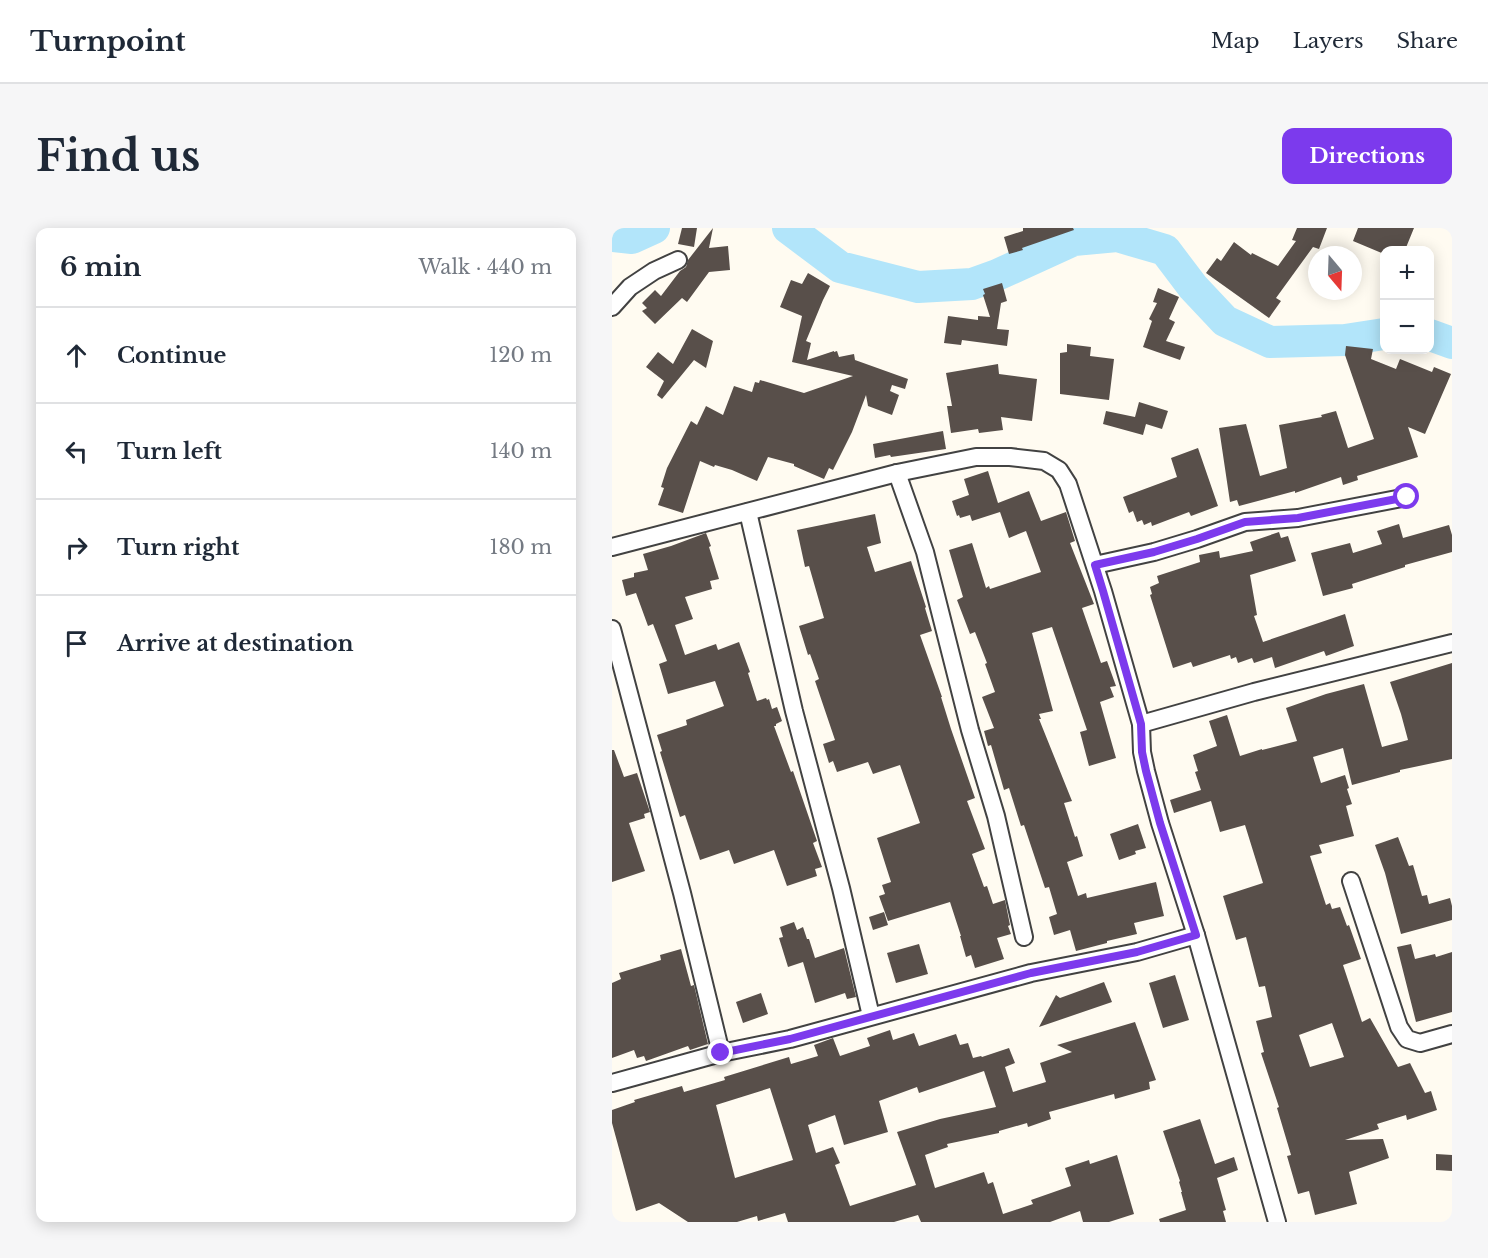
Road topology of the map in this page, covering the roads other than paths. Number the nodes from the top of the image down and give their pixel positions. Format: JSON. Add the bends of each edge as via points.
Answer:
{"nodes":[{"id":1,"x":678,"y":260,"type":"dead end"},
{"id":2,"x":612,"y":307,"type":"edge"},
{"id":3,"x":897,"y":473,"type":"junction"},
{"id":4,"x":1407,"y":497,"type":"dead end"},
{"id":5,"x":748,"y":512,"type":"junction"},
{"id":6,"x":612,"y":547,"type":"edge"},
{"id":7,"x":1095,"y":565,"type":"junction"},
{"id":8,"x":612,"y":629,"type":"edge"},
{"id":9,"x":1452,"y":643,"type":"edge"},
{"id":10,"x":1141,"y":724,"type":"junction"},
{"id":11,"x":1351,"y":881,"type":"dead end"},
{"id":12,"x":1196,"y":935,"type":"junction"},
{"id":13,"x":1024,"y":937,"type":"dead end"},
{"id":14,"x":871,"y":1016,"type":"junction"},
{"id":15,"x":1452,"y":1034,"type":"edge"},
{"id":16,"x":721,"y":1053,"type":"junction"},
{"id":17,"x":612,"y":1083,"type":"edge"},
{"id":18,"x":1277,"y":1222,"type":"edge"}],
"edges":[{"from":1,"to":2,"type":"street","via":[[630,287]]},
{"from":3,"to":5,"type":"street"},
{"from":3,"to":7,"type":"street","via":[[976,457],[1044,461],[1059,470],[1068,484]]},
{"from":3,"to":13,"type":"street","via":[[925,552],[996,816]]},
{"from":4,"to":7,"type":"street","via":[[1298,518],[1245,522],[1154,552]]},
{"from":5,"to":6,"type":"street"},
{"from":5,"to":14,"type":"street"},
{"from":7,"to":10,"type":"street"},
{"from":8,"to":16,"type":"street"},
{"from":9,"to":10,"type":"street"},
{"from":10,"to":12,"type":"street","via":[[1146,771]]},
{"from":11,"to":15,"type":"street","via":[[1399,1027],[1407,1039],[1420,1043]]},
{"from":12,"to":14,"type":"street","via":[[1137,952],[1031,973]]},
{"from":12,"to":18,"type":"street"},
{"from":14,"to":16,"type":"street"},
{"from":16,"to":17,"type":"street"}]}
